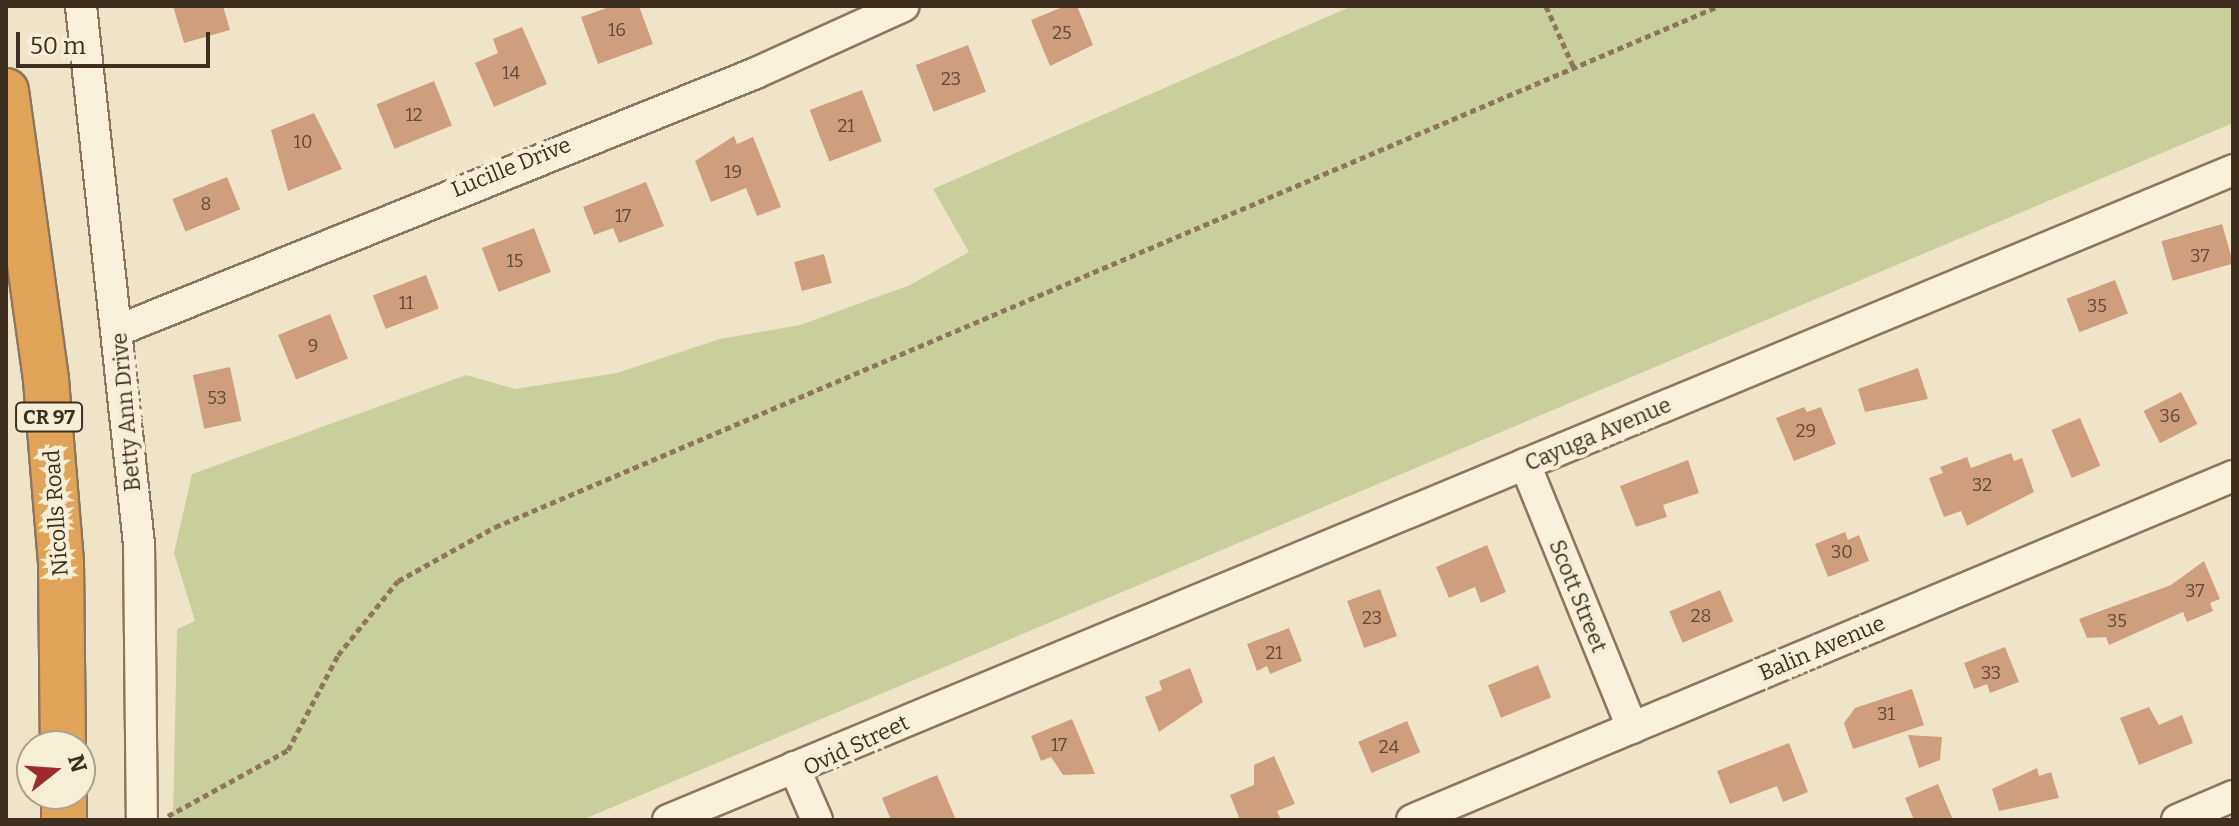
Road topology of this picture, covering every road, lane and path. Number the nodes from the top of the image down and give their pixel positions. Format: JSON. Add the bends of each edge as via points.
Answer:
{"nodes":[{"id":1,"x":81,"y":6,"type":"edge"},
{"id":2,"x":904,"y":6,"type":"edge"},
{"id":3,"x":1546,"y":6,"type":"edge"},
{"id":4,"x":1719,"y":6,"type":"edge"},
{"id":5,"x":1574,"y":68,"type":"junction"},
{"id":6,"x":6,"y":91,"type":"edge"},
{"id":7,"x":2233,"y":170,"type":"edge"},
{"id":8,"x":119,"y":330,"type":"junction"},
{"id":9,"x":1525,"y":464,"type":"junction"},
{"id":10,"x":2233,"y":476,"type":"edge"},
{"id":11,"x":964,"y":697,"type":"joint"},
{"id":12,"x":1632,"y":728,"type":"junction"},
{"id":13,"x":63,"y":730,"type":"edge"},
{"id":14,"x":794,"y":767,"type":"junction"},
{"id":15,"x":2233,"y":796,"type":"edge"},
{"id":16,"x":142,"y":820,"type":"edge"},
{"id":17,"x":160,"y":820,"type":"edge"},
{"id":18,"x":668,"y":820,"type":"edge"},
{"id":19,"x":817,"y":820,"type":"edge"},
{"id":20,"x":1412,"y":820,"type":"edge"},
{"id":21,"x":2177,"y":820,"type":"edge"}],
"edges":[{"from":1,"to":8,"type":"street","name":"Betty Ann Drive"},
{"from":2,"to":8,"type":"street","name":"Lucille Drive","via":[[756,73]]},
{"from":3,"to":5,"type":"path"},
{"from":4,"to":5,"type":"path"},
{"from":5,"to":17,"type":"path","via":[[495,527],[398,581],[338,655],[288,750]]},
{"from":6,"to":13,"type":"highway","name":"Nicolls Road","number":"CR 97","via":[[46,380],[61,562]]},
{"from":7,"to":9,"type":"street","name":"Cayuga Avenue"},
{"from":8,"to":16,"type":"street","name":"Betty Ann Drive","via":[[139,544]]},
{"from":9,"to":11,"type":"street","name":"Cayuga Avenue"},
{"from":9,"to":12,"type":"street","name":"Scott Street"},
{"from":10,"to":12,"type":"street","name":"Balin Avenue"},
{"from":11,"to":14,"type":"street","name":"Ovid Street"},
{"from":12,"to":20,"type":"street","name":"Balin Avenue"},
{"from":14,"to":18,"type":"street"},
{"from":14,"to":19,"type":"street","name":"Ovid Street"},
{"from":15,"to":21,"type":"street"}]}
